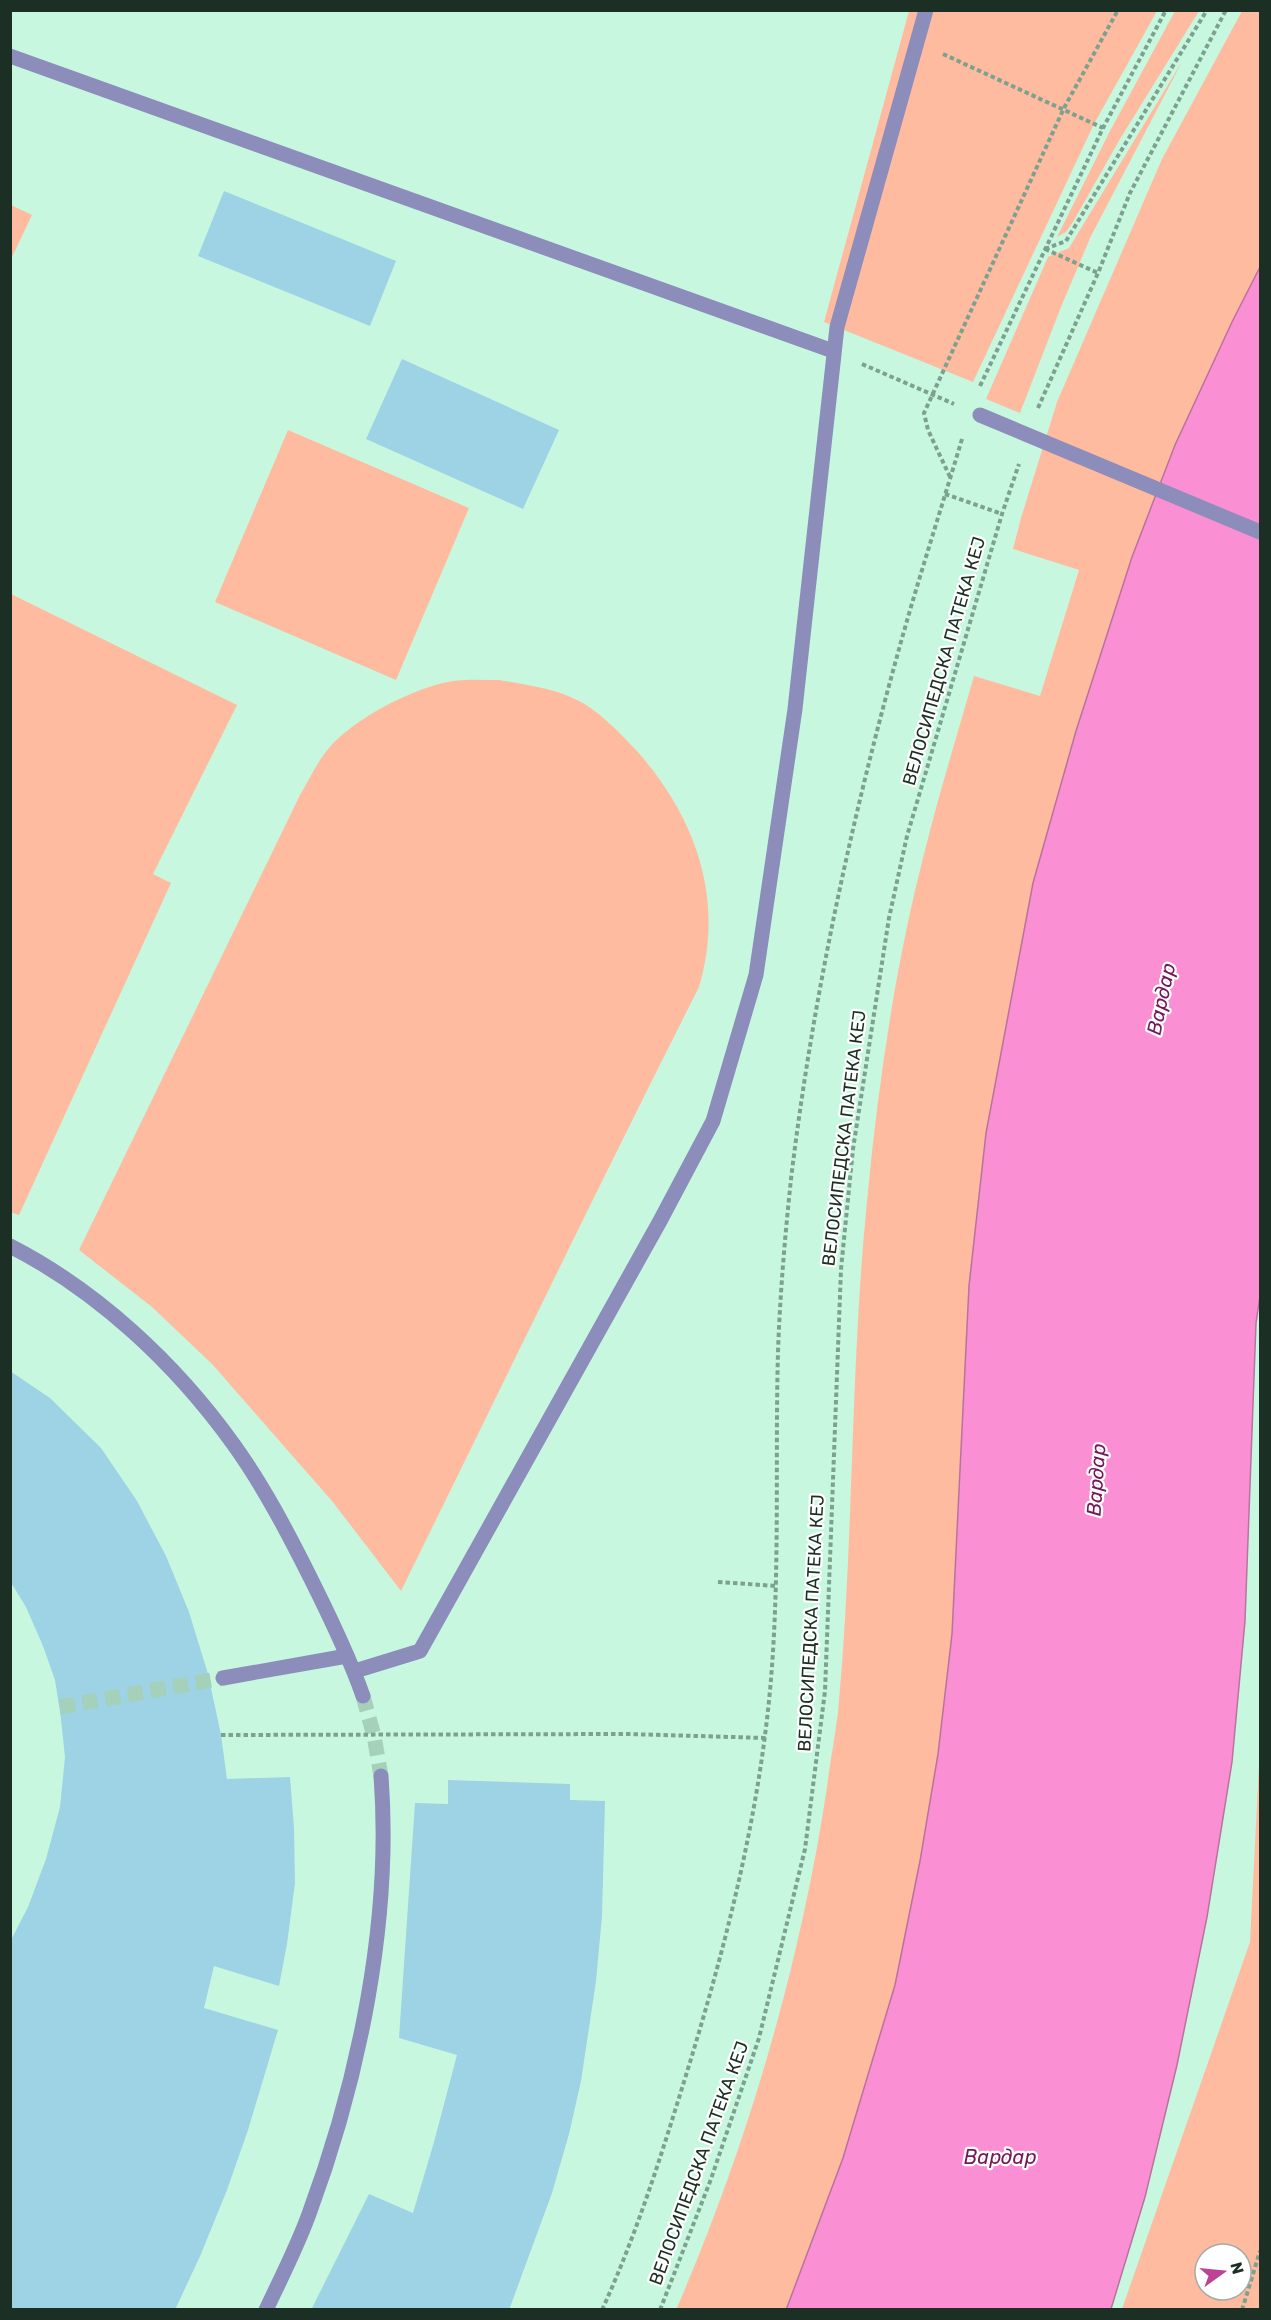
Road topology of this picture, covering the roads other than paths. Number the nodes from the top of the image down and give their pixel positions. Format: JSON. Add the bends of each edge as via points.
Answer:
{"nodes":[{"id":1,"x":926,"y":10,"type":"edge"},
{"id":2,"x":10,"y":56,"type":"edge"},
{"id":3,"x":833,"y":351,"type":"junction"},
{"id":4,"x":975,"y":413,"type":"road end"},
{"id":5,"x":1260,"y":532,"type":"edge"},
{"id":6,"x":10,"y":1246,"type":"edge"},
{"id":7,"x":347,"y":1656,"type":"junction"},
{"id":8,"x":355,"y":1671,"type":"junction"},
{"id":9,"x":223,"y":1678,"type":"tunnel mouth"},
{"id":10,"x":363,"y":1696,"type":"tunnel mouth"},
{"id":11,"x":381,"y":1776,"type":"tunnel mouth"},
{"id":12,"x":266,"y":2310,"type":"edge"}],
"edges":[{"from":1,"to":3,"type":"street"},
{"from":2,"to":3,"type":"street"},
{"from":3,"to":8,"type":"street","via":[[795,710],[756,975],[713,1121],[420,1651]]},
{"from":4,"to":5,"type":"street"},
{"from":6,"to":7,"type":"street","via":[[73,1284],[105,1309],[158,1355],[197,1397],[234,1445],[270,1503]]},
{"from":7,"to":8,"type":"street"},
{"from":7,"to":9,"type":"street"},
{"from":8,"to":10,"type":"street"},
{"from":11,"to":12,"type":"street","via":[[384,1806],[380,1892],[366,2007],[309,2214]]}]}
